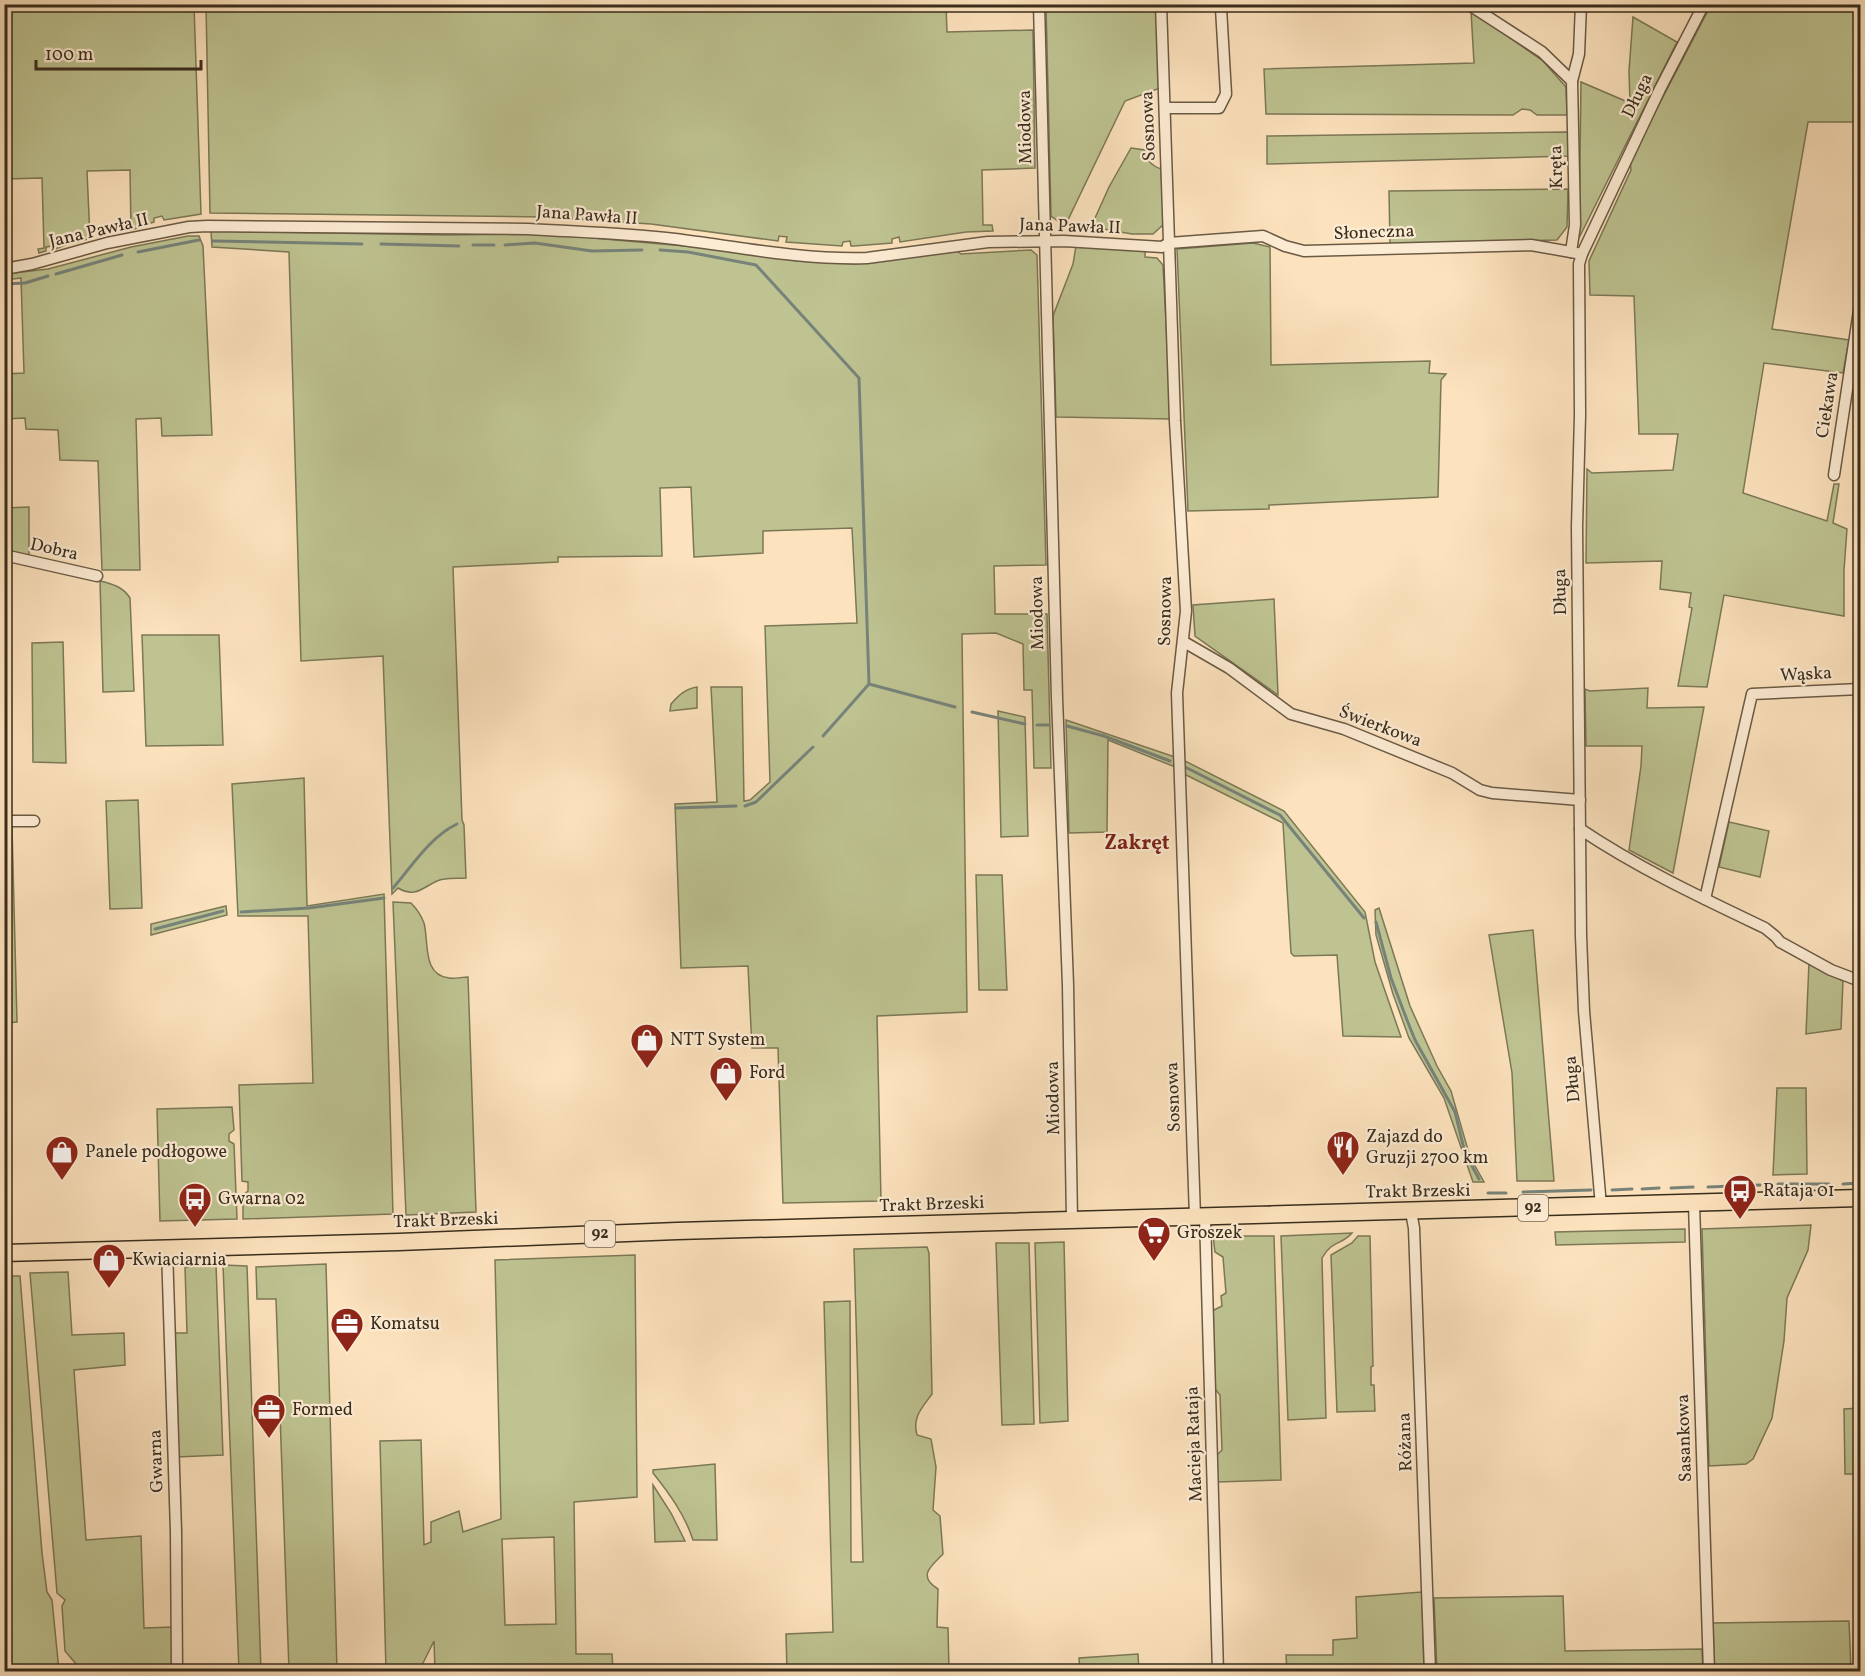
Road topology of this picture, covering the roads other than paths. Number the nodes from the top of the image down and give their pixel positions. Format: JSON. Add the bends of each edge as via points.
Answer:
{"nodes":[{"id":1,"x":1039,"y":4,"type":"edge"},
{"id":2,"x":1161,"y":4,"type":"edge"},
{"id":3,"x":1468,"y":4,"type":"edge"},
{"id":4,"x":1581,"y":4,"type":"edge"},
{"id":5,"x":1704,"y":4,"type":"edge"},
{"id":6,"x":1221,"y":8,"type":"dead end"},
{"id":7,"x":1572,"y":81,"type":"junction"},
{"id":8,"x":1165,"y":108,"type":"junction"},
{"id":9,"x":1045,"y":242,"type":"junction"},
{"id":10,"x":1169,"y":243,"type":"junction"},
{"id":11,"x":1576,"y":253,"type":"junction"},
{"id":12,"x":4,"y":269,"type":"edge"},
{"id":13,"x":1860,"y":304,"type":"edge"},
{"id":14,"x":1834,"y":475,"type":"dead end"},
{"id":15,"x":4,"y":555,"type":"edge"},
{"id":16,"x":97,"y":576,"type":"dead end"},
{"id":17,"x":1184,"y":642,"type":"junction"},
{"id":18,"x":1860,"y":689,"type":"edge"},
{"id":19,"x":1580,"y":800,"type":"junction"},
{"id":20,"x":4,"y":821,"type":"edge"},
{"id":21,"x":33,"y":821,"type":"dead end"},
{"id":22,"x":1580,"y":829,"type":"junction"},
{"id":23,"x":1705,"y":898,"type":"junction"},
{"id":24,"x":1860,"y":981,"type":"edge"},
{"id":25,"x":1860,"y":1198,"type":"edge"},
{"id":26,"x":1694,"y":1204,"type":"junction"},
{"id":27,"x":1601,"y":1206,"type":"junction"},
{"id":28,"x":1412,"y":1212,"type":"junction"},
{"id":29,"x":1200,"y":1217,"type":"junction"},
{"id":30,"x":1072,"y":1220,"type":"junction"},
{"id":31,"x":167,"y":1249,"type":"junction"},
{"id":32,"x":4,"y":1253,"type":"edge"},
{"id":33,"x":177,"y":1671,"type":"edge"},
{"id":34,"x":1218,"y":1671,"type":"edge"},
{"id":35,"x":1430,"y":1671,"type":"edge"},
{"id":36,"x":1709,"y":1671,"type":"edge"}],
"edges":[{"from":1,"to":9,"type":"street","name":"Miodowa"},
{"from":2,"to":8,"type":"street","name":"Sosnowa"},
{"from":3,"to":7,"type":"street","via":[[1542,52]]},
{"from":4,"to":7,"type":"street","name":"Kręta","via":[[1579,54]]},
{"from":5,"to":11,"type":"street","name":"Długa"},
{"from":6,"to":8,"type":"street","via":[[1226,94],[1219,108]]},
{"from":7,"to":11,"type":"street","name":"Kręta"},
{"from":8,"to":10,"type":"street","name":"Sosnowa"},
{"from":9,"to":10,"type":"street","name":"Jana Pawła II","via":[[1149,247]]},
{"from":9,"to":12,"type":"street","name":"Jana Pawła II","via":[[988,242],[848,258],[799,256],[673,239],[528,229],[207,226],[106,243]]},
{"from":9,"to":30,"type":"street","name":"Miodowa"},
{"from":10,"to":11,"type":"street","name":"Słoneczna","via":[[1263,236],[1304,251],[1531,245]]},
{"from":10,"to":17,"type":"street","name":"Sosnowa","via":[[1186,611]]},
{"from":11,"to":19,"type":"street","name":"Długa"},
{"from":13,"to":14,"type":"street","name":"Ciekawa"},
{"from":15,"to":16,"type":"street","name":"Dobra"},
{"from":17,"to":19,"type":"street","name":"Świerkowa","via":[[1229,668],[1291,714],[1354,733],[1452,773],[1480,790]]},
{"from":17,"to":29,"type":"street","name":"Sosnowa","via":[[1177,693]]},
{"from":18,"to":23,"type":"street","name":"Wąska","via":[[1752,694]]},
{"from":19,"to":22,"type":"street","name":"Długa"},
{"from":20,"to":21,"type":"street"},
{"from":22,"to":23,"type":"street","via":[[1624,857]]},
{"from":22,"to":27,"type":"street","name":"Długa","via":[[1584,1000]]},
{"from":23,"to":24,"type":"street","via":[[1765,928],[1779,942],[1831,970]]},
{"from":25,"to":26,"type":"main road","name":"Trakt Brzeski","number":"92"},
{"from":26,"to":27,"type":"main road","name":"Trakt Brzeski","number":"92"},
{"from":26,"to":36,"type":"street","name":"Sasankowa"},
{"from":27,"to":28,"type":"main road","name":"Trakt Brzeski","number":"92"},
{"from":28,"to":29,"type":"main road","name":"Trakt Brzeski","number":"92"},
{"from":28,"to":35,"type":"street","name":"Różana"},
{"from":29,"to":30,"type":"main road","name":"Trakt Brzeski","number":"92"},
{"from":29,"to":34,"type":"street","name":"Macieja Rataja"},
{"from":30,"to":31,"type":"main road","name":"Trakt Brzeski","number":"92"},
{"from":31,"to":32,"type":"main road","name":"Trakt Brzeski","number":"92"},
{"from":31,"to":33,"type":"street","name":"Gwarna"}]}
